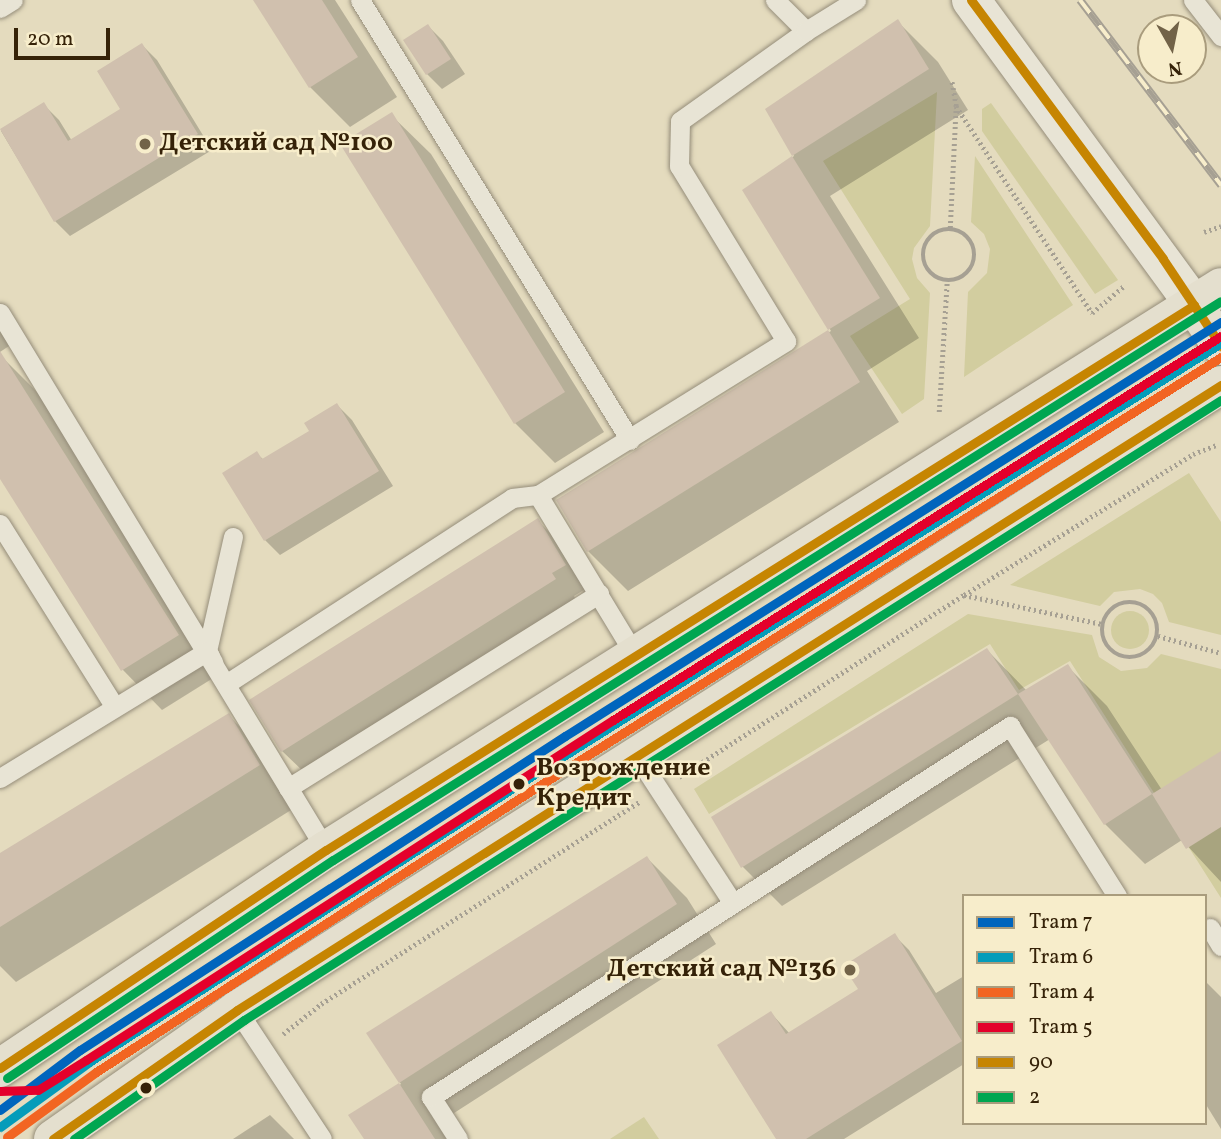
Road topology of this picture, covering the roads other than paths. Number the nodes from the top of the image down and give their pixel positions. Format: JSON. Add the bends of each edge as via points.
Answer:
{"nodes":[{"id":1,"x":13,"y":0,"type":"edge"},
{"id":2,"x":359,"y":0,"type":"edge"},
{"id":3,"x":775,"y":0,"type":"edge"},
{"id":4,"x":856,"y":0,"type":"edge"},
{"id":5,"x":971,"y":0,"type":"edge"},
{"id":6,"x":1194,"y":0,"type":"edge"},
{"id":7,"x":0,"y":8,"type":"edge"},
{"id":8,"x":806,"y":31,"type":"junction"},
{"id":9,"x":1221,"y":36,"type":"edge"},
{"id":10,"x":1207,"y":296,"type":"edge"},
{"id":11,"x":0,"y":313,"type":"edge"},
{"id":12,"x":1221,"y":346,"type":"edge"},
{"id":13,"x":1221,"y":385,"type":"edge"},
{"id":14,"x":630,"y":440,"type":"junction"},
{"id":15,"x":538,"y":495,"type":"junction"},
{"id":16,"x":0,"y":524,"type":"edge"},
{"id":17,"x":233,"y":537,"type":"dead end"},
{"id":18,"x":599,"y":593,"type":"junction"},
{"id":19,"x":207,"y":651,"type":"junction"},
{"id":20,"x":636,"y":657,"type":"junction"},
{"id":21,"x":226,"y":684,"type":"junction"},
{"id":22,"x":115,"y":707,"type":"junction"},
{"id":23,"x":637,"y":756,"type":"junction"},
{"id":24,"x":0,"y":778,"type":"edge"},
{"id":25,"x":288,"y":788,"type":"junction"},
{"id":26,"x":326,"y":850,"type":"junction"},
{"id":27,"x":1116,"y":894,"type":"edge"},
{"id":28,"x":732,"y":902,"type":"junction"},
{"id":29,"x":1212,"y":926,"type":"edge"},
{"id":30,"x":1221,"y":946,"type":"edge"},
{"id":31,"x":237,"y":1010,"type":"junction"},
{"id":32,"x":0,"y":1068,"type":"edge"},
{"id":33,"x":53,"y":1139,"type":"edge"},
{"id":34,"x":322,"y":1139,"type":"edge"},
{"id":35,"x":458,"y":1139,"type":"edge"}],
"edges":[{"from":1,"to":7,"type":"lane"},
{"from":2,"to":14,"type":"lane"},
{"from":3,"to":8,"type":"lane"},
{"from":4,"to":8,"type":"lane"},
{"from":5,"to":10,"type":"main road","via":[[1163,259]]},
{"from":6,"to":9,"type":"lane"},
{"from":8,"to":14,"type":"lane","via":[[680,121],[679,166],[786,341]]},
{"from":10,"to":12,"type":"main road"},
{"from":10,"to":20,"type":"main road"},
{"from":11,"to":19,"type":"lane"},
{"from":13,"to":23,"type":"main road"},
{"from":14,"to":15,"type":"lane"},
{"from":15,"to":18,"type":"lane"},
{"from":15,"to":21,"type":"lane","via":[[512,498]]},
{"from":16,"to":22,"type":"lane"},
{"from":17,"to":19,"type":"lane"},
{"from":18,"to":20,"type":"lane"},
{"from":18,"to":25,"type":"lane"},
{"from":19,"to":21,"type":"lane"},
{"from":19,"to":22,"type":"lane"},
{"from":20,"to":26,"type":"main road"},
{"from":21,"to":25,"type":"lane"},
{"from":22,"to":24,"type":"lane"},
{"from":23,"to":28,"type":"lane"},
{"from":23,"to":31,"type":"main road"},
{"from":25,"to":26,"type":"lane"},
{"from":26,"to":32,"type":"main road"},
{"from":27,"to":28,"type":"lane","via":[[1010,726]]},
{"from":28,"to":35,"type":"lane","via":[[431,1097]]},
{"from":29,"to":30,"type":"lane"},
{"from":31,"to":33,"type":"main road"},
{"from":31,"to":34,"type":"lane"}]}
